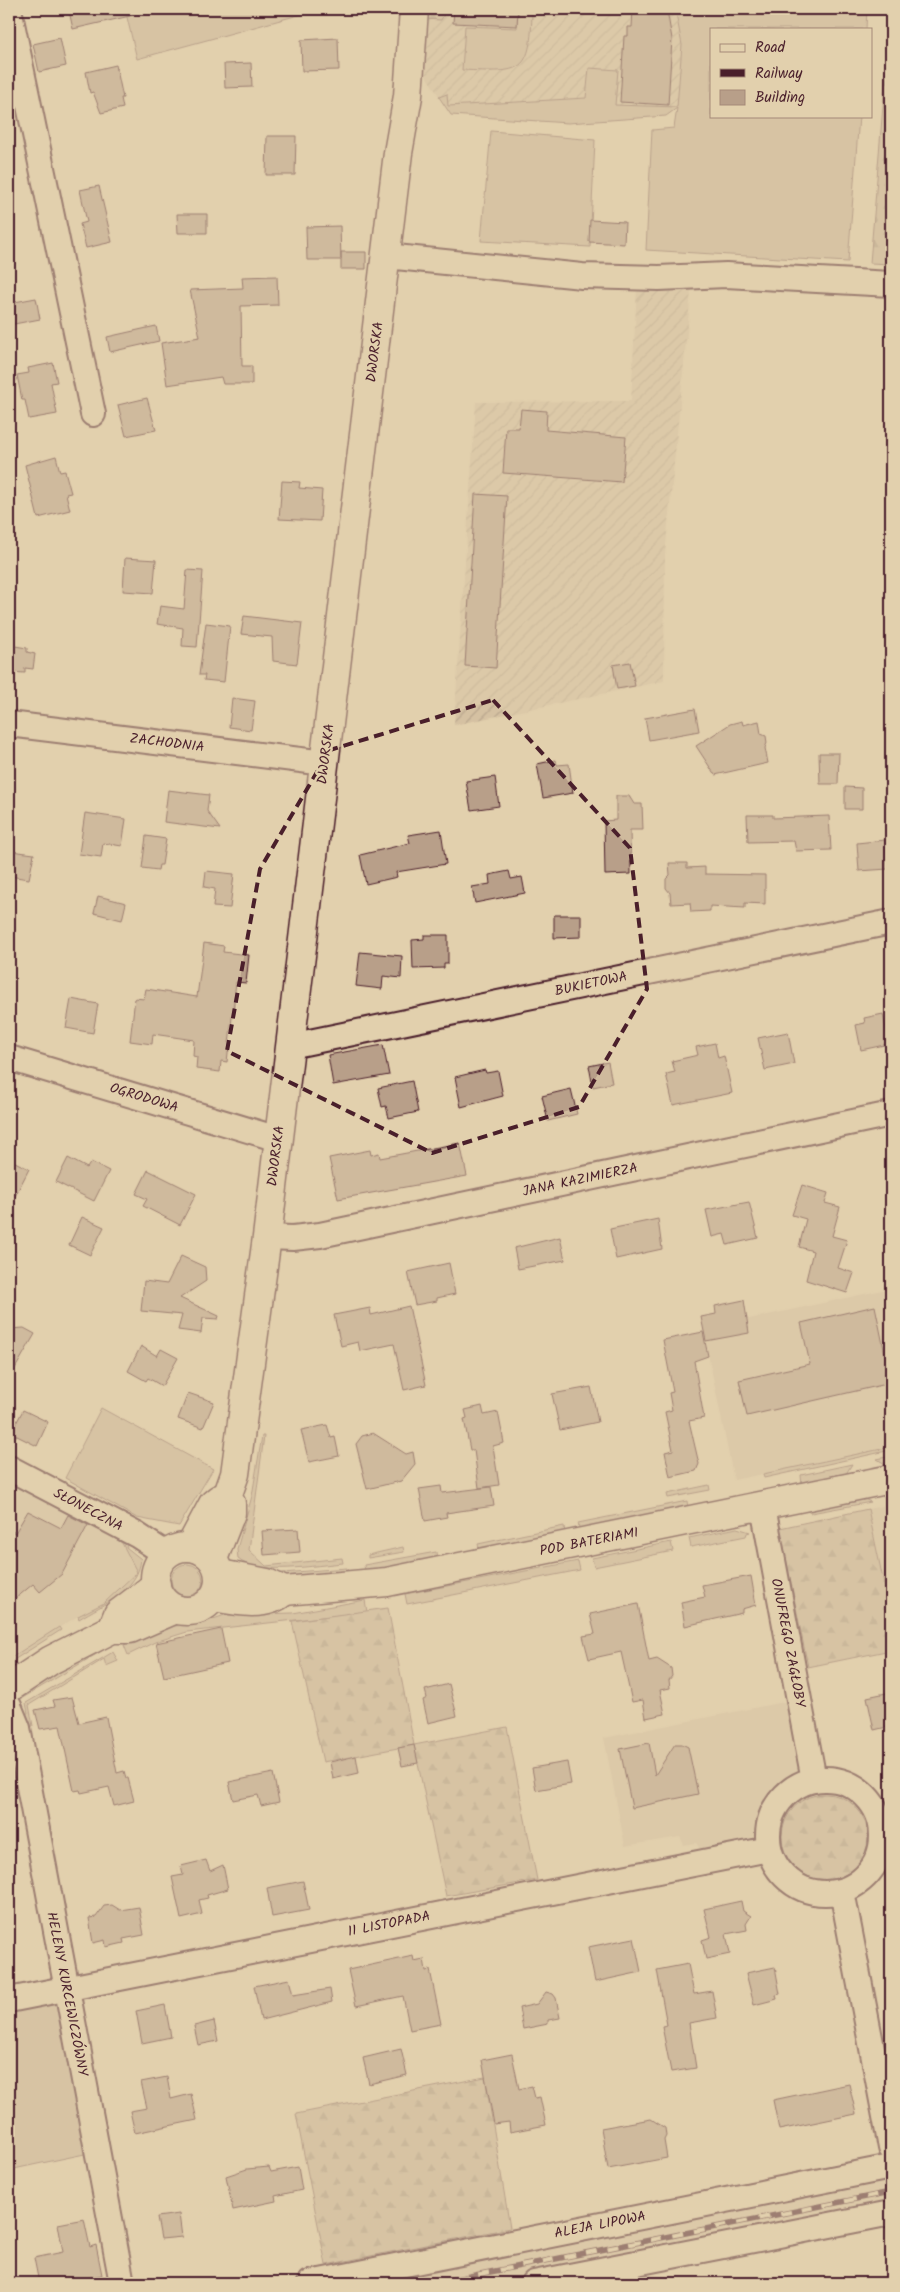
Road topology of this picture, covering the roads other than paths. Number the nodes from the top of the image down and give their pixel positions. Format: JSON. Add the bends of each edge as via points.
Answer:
{"nodes":[{"id":1,"x":9,"y":9,"type":"edge"},
{"id":2,"x":414,"y":9,"type":"edge"},
{"id":3,"x":386,"y":256,"type":"junction"},
{"id":4,"x":891,"y":284,"type":"edge"},
{"id":5,"x":93,"y":414,"type":"dead end"},
{"id":6,"x":9,"y":724,"type":"edge"},
{"id":7,"x":325,"y":763,"type":"junction"},
{"id":8,"x":891,"y":922,"type":"edge"},
{"id":9,"x":290,"y":1046,"type":"junction"},
{"id":10,"x":9,"y":1058,"type":"edge"},
{"id":11,"x":891,"y":1114,"type":"edge"},
{"id":12,"x":278,"y":1139,"type":"junction"},
{"id":13,"x":267,"y":1237,"type":"junction"},
{"id":14,"x":9,"y":1468,"type":"edge"},
{"id":15,"x":891,"y":1479,"type":"edge"},
{"id":16,"x":763,"y":1507,"type":"junction"},
{"id":17,"x":201,"y":1566,"type":"junction"},
{"id":18,"x":156,"y":1585,"type":"junction"},
{"id":19,"x":176,"y":1609,"type":"junction"},
{"id":20,"x":112,"y":1629,"type":"junction"},
{"id":21,"x":9,"y":1688,"type":"edge"},
{"id":22,"x":9,"y":1706,"type":"edge"},
{"id":23,"x":814,"y":1780,"type":"junction"},
{"id":24,"x":887,"y":1829,"type":"edge"},
{"id":25,"x":769,"y":1849,"type":"junction"},
{"id":26,"x":842,"y":1891,"type":"junction"},
{"id":27,"x":66,"y":1988,"type":"junction"},
{"id":28,"x":9,"y":2000,"type":"edge"},
{"id":29,"x":891,"y":2148,"type":"edge"},
{"id":30,"x":891,"y":2167,"type":"edge"},
{"id":31,"x":891,"y":2213,"type":"edge"},
{"id":32,"x":122,"y":2283,"type":"edge"},
{"id":33,"x":310,"y":2283,"type":"edge"},
{"id":34,"x":534,"y":2283,"type":"edge"}],
"edges":[{"from":1,"to":5,"type":"street"},
{"from":2,"to":3,"type":"street","name":"DWORSKA","via":[[408,96]]},
{"from":3,"to":4,"type":"street","via":[[582,276],[659,278],[726,275]]},
{"from":3,"to":7,"type":"street","name":"DWORSKA"},
{"from":6,"to":7,"type":"street","name":"ZACHODNIA"},
{"from":7,"to":9,"type":"street","name":"DWORSKA"},
{"from":8,"to":9,"type":"street","name":"BUKIETOWA"},
{"from":9,"to":12,"type":"street","name":"DWORSKA"},
{"from":10,"to":12,"type":"street","name":"OGRODOWA"},
{"from":11,"to":13,"type":"street","name":"JANA KAZIMIERZA","via":[[320,1235]]},
{"from":12,"to":13,"type":"street","name":"DWORSKA"},
{"from":13,"to":17,"type":"street","name":"DWORSKA","via":[[235,1474],[227,1497],[231,1513]]},
{"from":14,"to":17,"type":"street","name":"SŁONECZNA"},
{"from":15,"to":16,"type":"street","name":"POD BATERIAMI"},
{"from":16,"to":17,"type":"street","name":"POD BATERIAMI","via":[[387,1582],[284,1591],[274,1584]]},
{"from":16,"to":23,"type":"street","name":"ONUFREGO ZAGŁOBY"},
{"from":17,"to":18,"type":"street","via":[[157,1568]]},
{"from":17,"to":19,"type":"street","via":[[198,1609]]},
{"from":18,"to":19,"type":"street","via":[[164,1600]]},
{"from":18,"to":20,"type":"street","via":[[118,1614]]},
{"from":19,"to":20,"type":"street","via":[[130,1629]]},
{"from":20,"to":21,"type":"street","via":[[51,1660]]},
{"from":22,"to":27,"type":"street","name":"HELENY KURCEWICZÓWNY","via":[[18,1728]]},
{"from":23,"to":24,"type":"street","via":[[834,1780],[850,1785],[866,1796]]},
{"from":23,"to":25,"type":"street","via":[[791,1790],[776,1808],[768,1827]]},
{"from":24,"to":26,"type":"street","via":[[880,1855],[865,1878]]},
{"from":25,"to":26,"type":"street","via":[[784,1877],[797,1886],[815,1893]]},
{"from":25,"to":27,"type":"street","name":"11 LISTOPADA"},
{"from":26,"to":29,"type":"street"},
{"from":27,"to":28,"type":"street","name":"11 LISTOPADA"},
{"from":27,"to":32,"type":"street","name":"HELENY KURCEWICZÓWNY"},
{"from":30,"to":33,"type":"street","name":"ALEJA LIPOWA"},
{"from":31,"to":34,"type":"street"}]}
